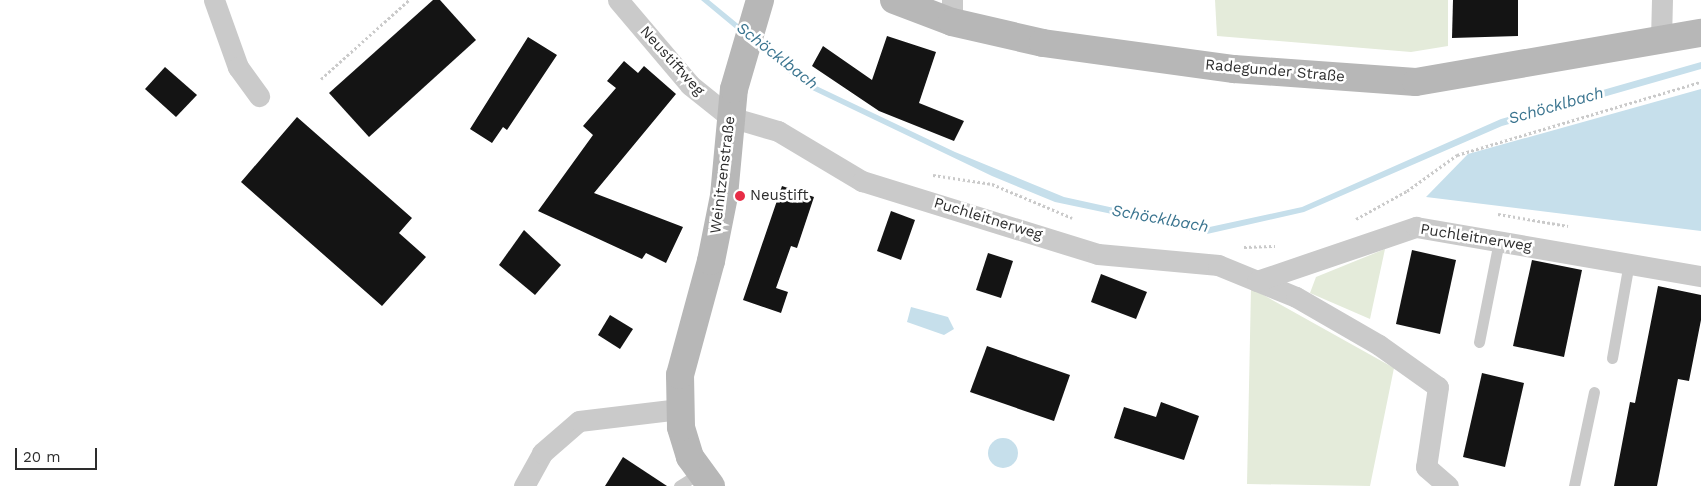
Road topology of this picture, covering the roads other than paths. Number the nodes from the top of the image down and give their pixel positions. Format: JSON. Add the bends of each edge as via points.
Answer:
{"nodes":[{"id":1,"x":214,"y":0,"type":"edge"},
{"id":2,"x":618,"y":0,"type":"edge"},
{"id":3,"x":894,"y":0,"type":"edge"},
{"id":4,"x":1662,"y":0,"type":"edge"},
{"id":5,"x":756,"y":9,"type":"edge"},
{"id":6,"x":952,"y":11,"type":"edge"},
{"id":7,"x":1701,"y":33,"type":"edge"},
{"id":8,"x":1661,"y":40,"type":"junction"},
{"id":9,"x":259,"y":96,"type":"dead end"},
{"id":10,"x":730,"y":117,"type":"junction"},
{"id":11,"x":1499,"y":241,"type":"junction"},
{"id":12,"x":1629,"y":263,"type":"junction"},
{"id":13,"x":1701,"y":276,"type":"edge"},
{"id":14,"x":1257,"y":281,"type":"junction"},
{"id":15,"x":1478,"y":342,"type":"dead end"},
{"id":16,"x":1612,"y":358,"type":"dead end"},
{"id":17,"x":1594,"y":392,"type":"dead end"},
{"id":18,"x":679,"y":409,"type":"junction"},
{"id":19,"x":696,"y":482,"type":"edge"},
{"id":20,"x":524,"y":486,"type":"edge"},
{"id":21,"x":1448,"y":486,"type":"edge"},
{"id":22,"x":1574,"y":486,"type":"edge"}],
"edges":[{"from":1,"to":9,"type":"street","via":[[238,67]]},
{"from":2,"to":10,"type":"street","name":"Neustiftweg","via":[[690,85]]},
{"from":3,"to":6,"type":"main road","name":"Radegunder Straße"},
{"from":4,"to":8,"type":"street"},
{"from":5,"to":10,"type":"main road","name":"Weinitzenstraße"},
{"from":6,"to":8,"type":"main road","name":"Radegunder Straße","via":[[1043,43],[1225,67],[1416,82]]},
{"from":7,"to":8,"type":"main road","name":"Radegunder Straße"},
{"from":10,"to":14,"type":"street","name":"Puchleitnerweg","via":[[778,132],[862,180],[1098,254],[1218,265]]},
{"from":10,"to":18,"type":"main road","name":"Weinitzenstraße","via":[[724,196],[712,261],[680,375]]},
{"from":11,"to":12,"type":"street","name":"Puchleitnerweg"},
{"from":11,"to":14,"type":"street","name":"Puchleitnerweg","via":[[1416,227]]},
{"from":11,"to":15,"type":"lane"},
{"from":12,"to":13,"type":"street","name":"Puchleitnerweg"},
{"from":12,"to":16,"type":"lane"},
{"from":14,"to":21,"type":"street","name":"Puchleitnerweg","via":[[1296,296],[1378,345],[1438,388],[1426,467]]},
{"from":17,"to":22,"type":"lane"},
{"from":18,"to":19,"type":"main road","name":"Weinitzenstraße"},
{"from":18,"to":20,"type":"street","via":[[579,421],[542,453]]}]}
